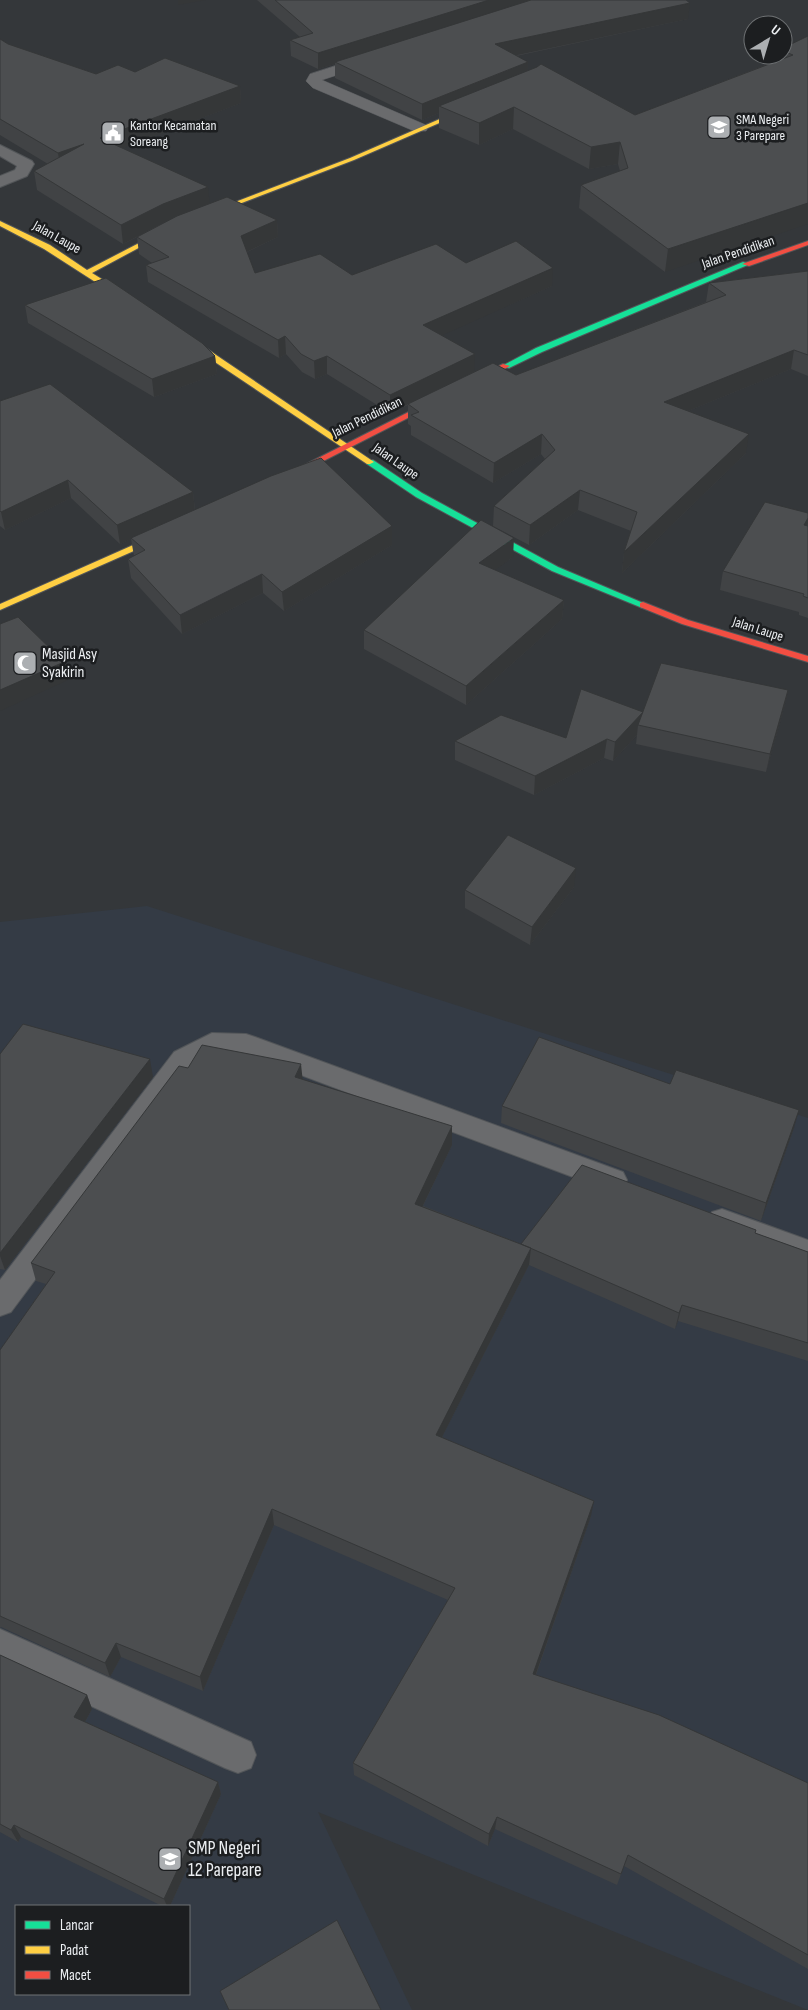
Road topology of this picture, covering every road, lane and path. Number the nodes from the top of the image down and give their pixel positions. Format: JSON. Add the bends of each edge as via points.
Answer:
{"nodes":[{"id":1,"x":387,"y":54,"type":"edge"},
{"id":2,"x":484,"y":103,"type":"edge"},
{"id":3,"x":420,"y":128,"type":"junction"},
{"id":4,"x":0,"y":150,"type":"edge"},
{"id":5,"x":0,"y":182,"type":"edge"},
{"id":6,"x":0,"y":223,"type":"edge"},
{"id":7,"x":808,"y":243,"type":"edge"},
{"id":8,"x":88,"y":272,"type":"junction"},
{"id":9,"x":145,"y":310,"type":"edge"},
{"id":10,"x":177,"y":333,"type":"edge"},
{"id":11,"x":345,"y":444,"type":"junction"},
{"id":12,"x":276,"y":482,"type":"edge"},
{"id":13,"x":181,"y":527,"type":"edge"},
{"id":14,"x":0,"y":608,"type":"edge"},
{"id":15,"x":808,"y":659,"type":"edge"},
{"id":16,"x":640,"y":1190,"type":"edge"},
{"id":17,"x":696,"y":1211,"type":"edge"},
{"id":18,"x":808,"y":1252,"type":"edge"},
{"id":19,"x":0,"y":1303,"type":"edge"},
{"id":20,"x":0,"y":1646,"type":"edge"},
{"id":21,"x":238,"y":1755,"type":"dead end"}],
"edges":[{"from":1,"to":3,"type":"street","via":[[315,77],[314,81]]},
{"from":2,"to":3,"type":"street"},
{"from":3,"to":8,"type":"street","via":[[352,159],[172,228]]},
{"from":4,"to":5,"type":"lane","via":[[26,164],[21,173]]},
{"from":6,"to":8,"type":"street","name":"Jalan Laupe"},
{"from":7,"to":11,"type":"street","name":"Jalan Pendidikan","via":[[741,266],[539,350]]},
{"from":8,"to":9,"type":"street","name":"Jalan Laupe"},
{"from":10,"to":11,"type":"street","name":"Jalan Laupe"},
{"from":11,"to":12,"type":"street","name":"Jalan Pendidikan"},
{"from":11,"to":15,"type":"street","name":"Jalan Laupe","via":[[419,495],[556,569],[685,622]]},
{"from":13,"to":14,"type":"street"},
{"from":16,"to":19,"type":"lane","via":[[246,1044],[212,1043],[184,1060]]},
{"from":17,"to":18,"type":"lane"},
{"from":20,"to":21,"type":"lane"}]}
